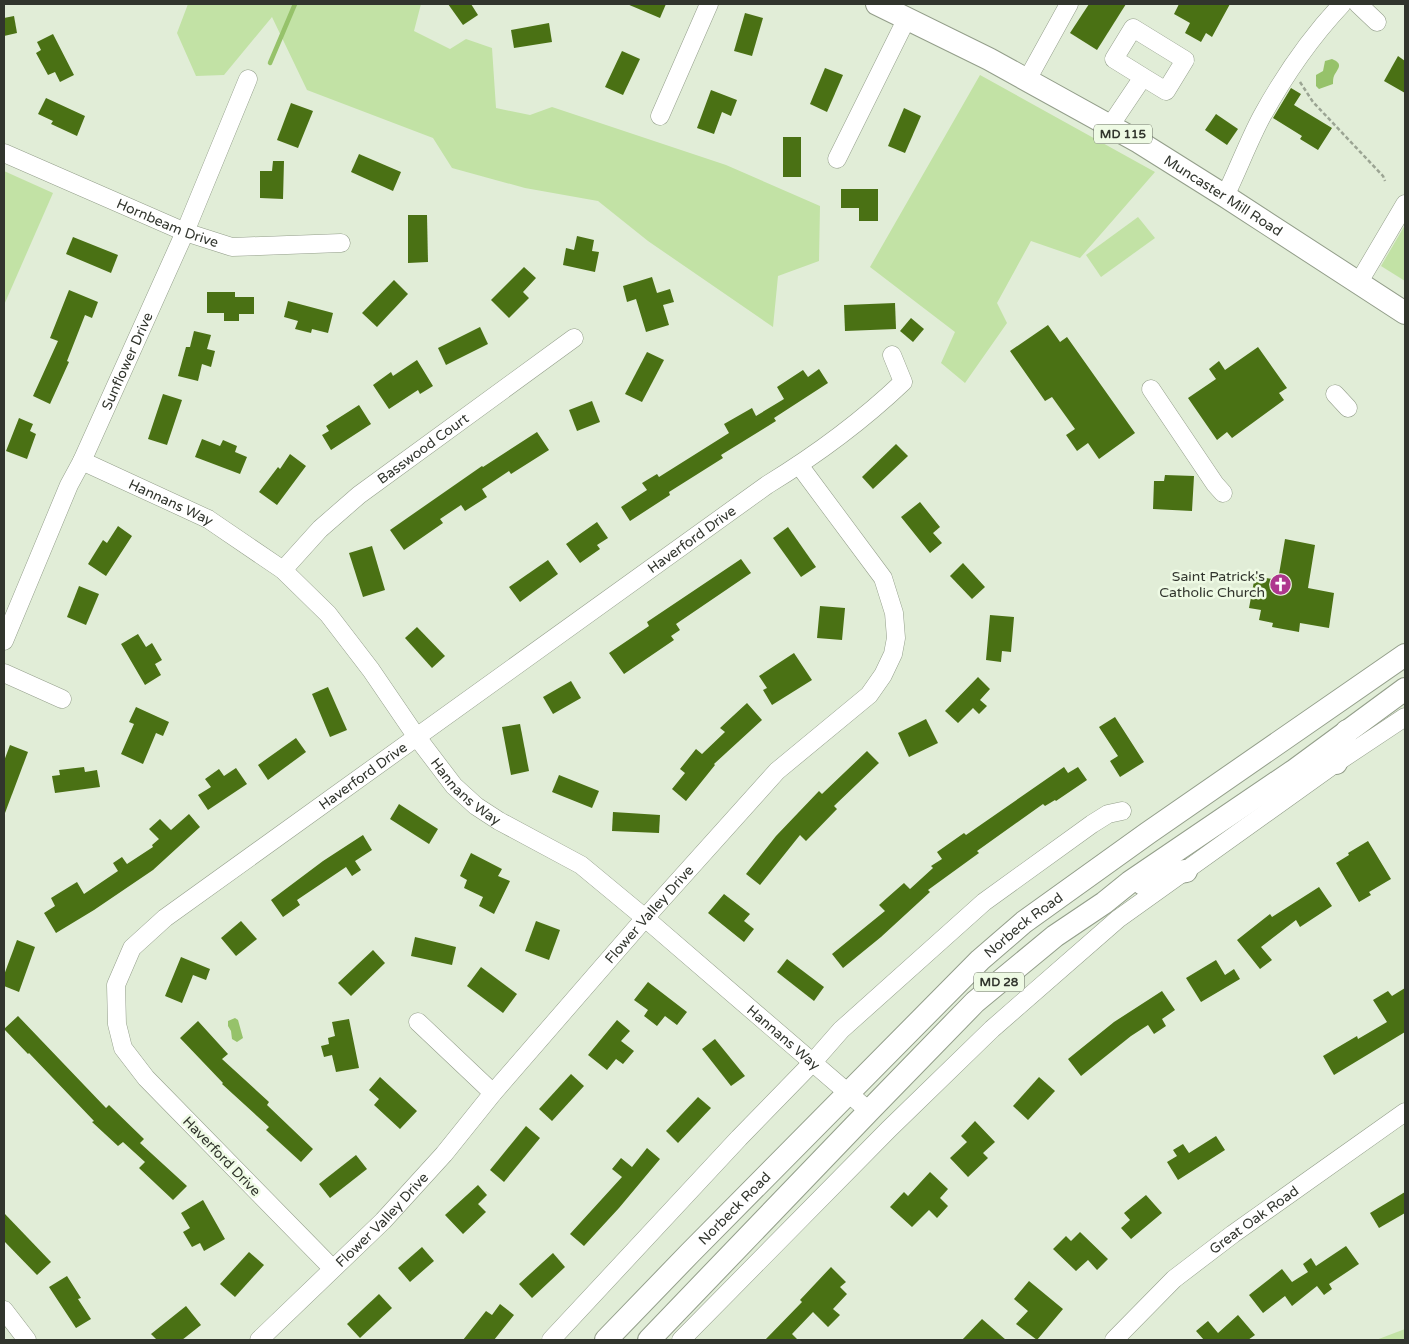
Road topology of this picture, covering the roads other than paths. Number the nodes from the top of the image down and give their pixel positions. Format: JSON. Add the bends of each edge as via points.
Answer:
{"nodes":[{"id":1,"x":709,"y":4,"type":"edge"},
{"id":2,"x":877,"y":4,"type":"edge"},
{"id":3,"x":1068,"y":4,"type":"edge"},
{"id":4,"x":1342,"y":4,"type":"edge"},
{"id":5,"x":1358,"y":4,"type":"edge"},
{"id":6,"x":907,"y":18,"type":"junction"},
{"id":7,"x":1378,"y":22,"type":"dead end"},
{"id":8,"x":1143,"y":77,"type":"dead end"},
{"id":9,"x":248,"y":79,"type":"dead end"},
{"id":10,"x":1027,"y":80,"type":"junction"},
{"id":11,"x":660,"y":116,"type":"dead end"},
{"id":12,"x":1110,"y":126,"type":"junction"},
{"id":13,"x":4,"y":153,"type":"edge"},
{"id":14,"x":837,"y":160,"type":"dead end"},
{"id":15,"x":1225,"y":196,"type":"junction"},
{"id":16,"x":1405,"y":204,"type":"edge"},
{"id":17,"x":185,"y":232,"type":"junction"},
{"id":18,"x":341,"y":243,"type":"dead end"},
{"id":19,"x":1359,"y":282,"type":"junction"},
{"id":20,"x":1404,"y":309,"type":"edge"},
{"id":21,"x":574,"y":338,"type":"dead end"},
{"id":22,"x":892,"y":355,"type":"dead end"},
{"id":23,"x":1151,"y":389,"type":"dead end"},
{"id":24,"x":1335,"y":394,"type":"dead end"},
{"id":25,"x":1348,"y":408,"type":"dead end"},
{"id":26,"x":82,"y":461,"type":"junction"},
{"id":27,"x":799,"y":465,"type":"junction"},
{"id":28,"x":1223,"y":493,"type":"dead end"},
{"id":29,"x":283,"y":570,"type":"junction"},
{"id":30,"x":4,"y":641,"type":"edge"},
{"id":31,"x":1405,"y":655,"type":"edge"},
{"id":32,"x":1405,"y":670,"type":"edge"},
{"id":33,"x":4,"y":673,"type":"edge"},
{"id":34,"x":1405,"y":689,"type":"edge"},
{"id":35,"x":62,"y":699,"type":"dead end"},
{"id":36,"x":1365,"y":717,"type":"junction"},
{"id":37,"x":1405,"y":717,"type":"edge"},
{"id":38,"x":1347,"y":731,"type":"junction"},
{"id":39,"x":416,"y":736,"type":"junction"},
{"id":40,"x":1336,"y":763,"type":"junction"},
{"id":41,"x":1122,"y":811,"type":"dead end"},
{"id":42,"x":1186,"y":871,"type":"junction"},
{"id":43,"x":1104,"y":903,"type":"junction"},
{"id":44,"x":645,"y":918,"type":"junction"},
{"id":45,"x":418,"y":1022,"type":"dead end"},
{"id":46,"x":813,"y":1062,"type":"junction"},
{"id":47,"x":493,"y":1093,"type":"junction"},
{"id":48,"x":847,"y":1093,"type":"junction"},
{"id":49,"x":869,"y":1111,"type":"junction"},
{"id":50,"x":1405,"y":1112,"type":"edge"},
{"id":51,"x":332,"y":1268,"type":"junction"},
{"id":52,"x":4,"y":1310,"type":"edge"},
{"id":53,"x":28,"y":1340,"type":"edge"},
{"id":54,"x":258,"y":1340,"type":"edge"},
{"id":55,"x":550,"y":1340,"type":"edge"},
{"id":56,"x":606,"y":1340,"type":"edge"},
{"id":57,"x":649,"y":1340,"type":"edge"},
{"id":58,"x":681,"y":1340,"type":"edge"},
{"id":59,"x":1114,"y":1340,"type":"edge"}],
"edges":[{"from":1,"to":11,"type":"street"},
{"from":2,"to":6,"type":"main road","name":"Muncaster Mill Road","number":"MD 115"},
{"from":3,"to":10,"type":"street"},
{"from":4,"to":15,"type":"street","via":[[1320,27],[1262,115]]},
{"from":5,"to":7,"type":"street"},
{"from":6,"to":10,"type":"main road","name":"Muncaster Mill Road","number":"MD 115"},
{"from":6,"to":14,"type":"street"},
{"from":8,"to":12,"type":"street"},
{"from":9,"to":17,"type":"street","name":"Sunflower Drive"},
{"from":10,"to":12,"type":"main road","name":"Muncaster Mill Road","number":"MD 115"},
{"from":12,"to":15,"type":"main road","name":"Muncaster Mill Road","number":"MD 115"},
{"from":13,"to":17,"type":"street","name":"Hornbeam Drive"},
{"from":15,"to":19,"type":"main road","name":"Muncaster Mill Road","number":"MD 115"},
{"from":16,"to":19,"type":"street"},
{"from":17,"to":18,"type":"street","name":"Hornbeam Drive","via":[[232,247]]},
{"from":17,"to":26,"type":"street","name":"Sunflower Drive"},
{"from":19,"to":20,"type":"main road","name":"Muncaster Mill Road","number":"MD 115"},
{"from":21,"to":29,"type":"street","name":"Basswood Court","via":[[359,495],[320,529]]},
{"from":22,"to":27,"type":"street","name":"Haverford Drive","via":[[903,382],[876,408]]},
{"from":23,"to":28,"type":"street"},
{"from":24,"to":25,"type":"street"},
{"from":26,"to":29,"type":"street","name":"Hannans Way","via":[[208,519]]},
{"from":26,"to":30,"type":"street","name":"Sunflower Drive"},
{"from":27,"to":39,"type":"street","name":"Haverford Drive"},
{"from":27,"to":44,"type":"street","name":"Flower Valley Drive","via":[[883,578],[894,613],[896,638],[893,654],[869,695],[777,771]]},
{"from":29,"to":39,"type":"street","name":"Hannans Way","via":[[328,614]]},
{"from":31,"to":48,"type":"main road","name":"Norbeck Road","number":"MD 28","via":[[1148,832],[1024,922],[980,960]]},
{"from":32,"to":36,"type":"main road","via":[[1369,698]]},
{"from":33,"to":35,"type":"street"},
{"from":34,"to":36,"type":"main road","name":"Norbeck Road","number":"MD 28"},
{"from":36,"to":38,"type":"main road","name":"Norbeck Road","number":"MD 28"},
{"from":37,"to":40,"type":"street"},
{"from":38,"to":40,"type":"main road"},
{"from":38,"to":43,"type":"main road","name":"Norbeck Road","number":"MD 28"},
{"from":39,"to":44,"type":"street","name":"Hannans Way","via":[[454,786],[476,806],[499,822],[581,865]]},
{"from":39,"to":51,"type":"street","name":"Haverford Drive","via":[[164,918],[132,948],[116,985],[117,1024],[122,1048],[146,1078]]},
{"from":40,"to":42,"type":"street"},
{"from":41,"to":46,"type":"street","via":[[1108,814],[1092,824],[984,902],[841,1030]]},
{"from":42,"to":43,"type":"main road","via":[[1164,874]]},
{"from":42,"to":58,"type":"street","via":[[1118,919],[992,1029]]},
{"from":43,"to":49,"type":"main road","name":"Norbeck Road","number":"MD 28","via":[[1054,936],[975,1002]]},
{"from":44,"to":46,"type":"street","name":"Hannans Way"},
{"from":44,"to":47,"type":"street","name":"Flower Valley Drive"},
{"from":45,"to":47,"type":"street"},
{"from":46,"to":48,"type":"street","name":"Hannans Way"},
{"from":46,"to":55,"type":"street"},
{"from":47,"to":51,"type":"street","name":"Flower Valley Drive","via":[[444,1154],[383,1221]]},
{"from":48,"to":49,"type":"street","name":"Hannans Way"},
{"from":48,"to":56,"type":"main road","name":"Norbeck Road","number":"MD 28"},
{"from":49,"to":57,"type":"main road","name":"Norbeck Road","number":"MD 28"},
{"from":50,"to":59,"type":"street","name":"Great Oak Road","via":[[1174,1279]]},
{"from":51,"to":54,"type":"street","name":"Flower Valley Drive"},
{"from":52,"to":53,"type":"street"}]}
